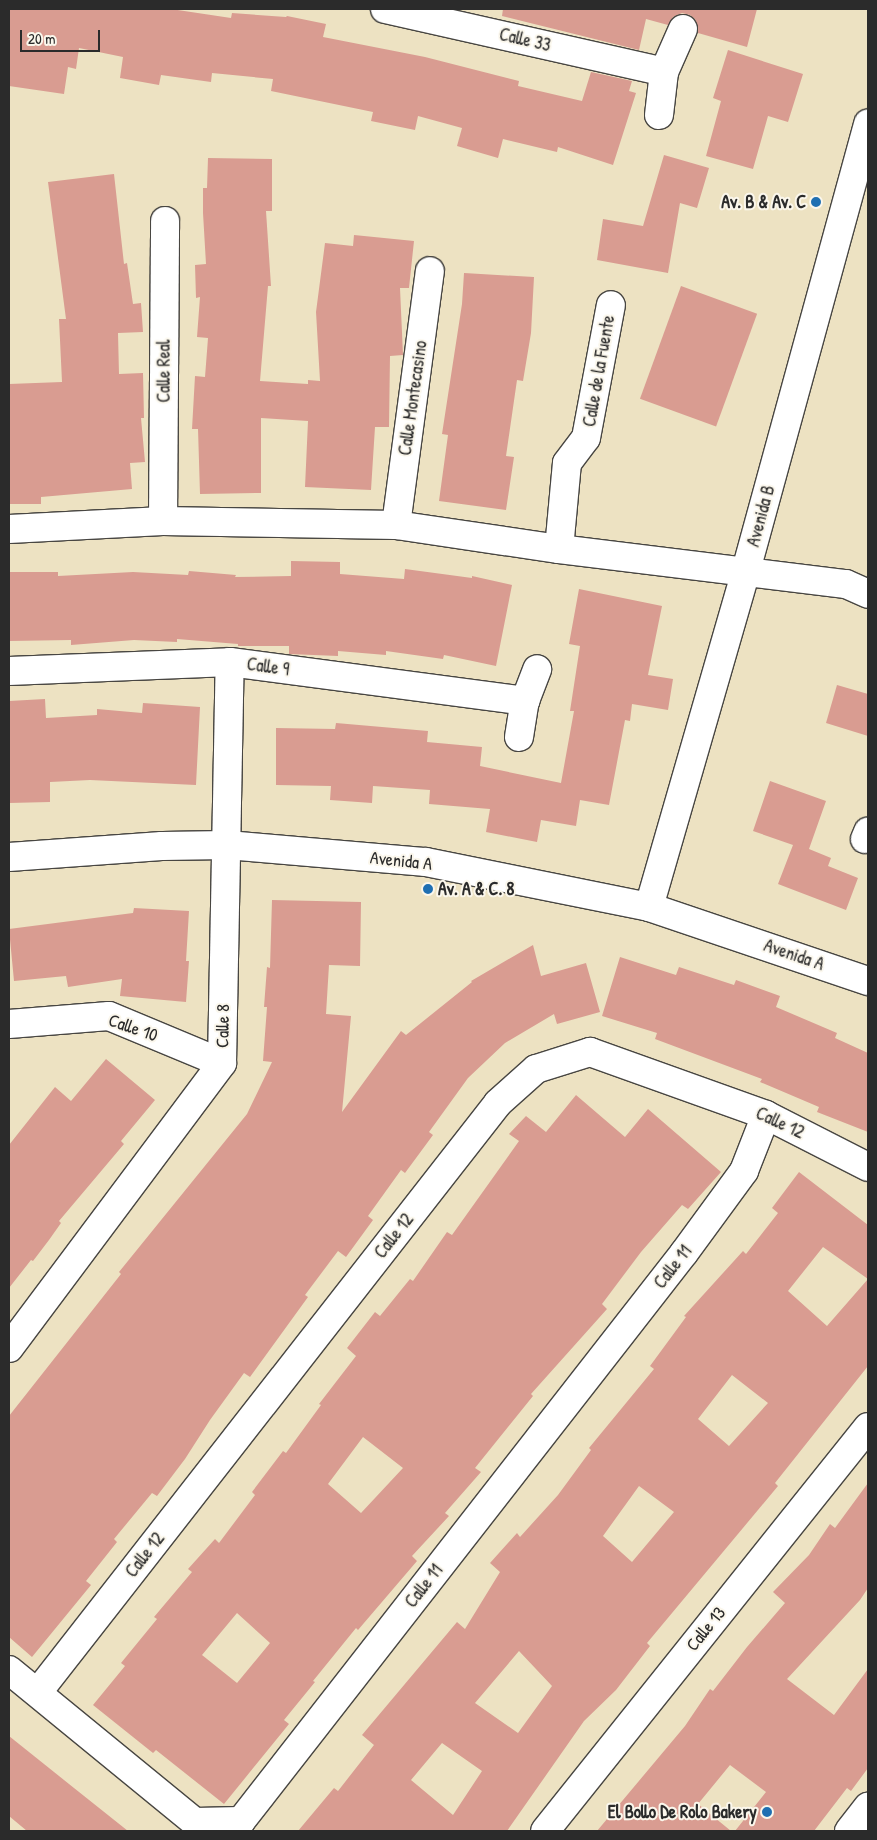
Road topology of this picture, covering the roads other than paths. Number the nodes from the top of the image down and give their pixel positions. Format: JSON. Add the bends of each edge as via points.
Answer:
{"nodes":[{"id":1,"x":385,"y":9,"type":"edge"},
{"id":2,"x":439,"y":14,"type":"edge"},
{"id":3,"x":683,"y":29,"type":"dead end"},
{"id":4,"x":664,"y":72,"type":"junction"},
{"id":5,"x":659,"y":115,"type":"dead end"},
{"id":6,"x":868,"y":124,"type":"edge"},
{"id":7,"x":165,"y":221,"type":"dead end"},
{"id":8,"x":430,"y":271,"type":"dead end"},
{"id":9,"x":611,"y":305,"type":"dead end"},
{"id":10,"x":163,"y":521,"type":"junction"},
{"id":11,"x":396,"y":525,"type":"junction"},
{"id":12,"x":9,"y":529,"type":"edge"},
{"id":13,"x":559,"y":550,"type":"junction"},
{"id":14,"x":745,"y":574,"type":"junction"},
{"id":15,"x":868,"y":594,"type":"edge"},
{"id":16,"x":230,"y":662,"type":"junction"},
{"id":17,"x":537,"y":669,"type":"dead end"},
{"id":18,"x":9,"y":671,"type":"edge"},
{"id":19,"x":525,"y":701,"type":"junction"},
{"id":20,"x":520,"y":737,"type":"dead end"},
{"id":21,"x":227,"y":845,"type":"junction"},
{"id":22,"x":9,"y":857,"type":"edge"},
{"id":23,"x":649,"y":907,"type":"junction"},
{"id":24,"x":868,"y":981,"type":"edge"},
{"id":25,"x":9,"y":1024,"type":"edge"},
{"id":26,"x":222,"y":1064,"type":"junction"},
{"id":27,"x":766,"y":1115,"type":"junction"},
{"id":28,"x":868,"y":1167,"type":"edge"},
{"id":29,"x":9,"y":1348,"type":"edge"},
{"id":30,"x":868,"y":1427,"type":"edge"},
{"id":31,"x":9,"y":1670,"type":"edge"},
{"id":32,"x":38,"y":1692,"type":"junction"},
{"id":33,"x":868,"y":1807,"type":"edge"},
{"id":34,"x":545,"y":1831,"type":"edge"},
{"id":35,"x":849,"y":1831,"type":"edge"}],
"edges":[{"from":1,"to":2,"type":"street","name":"Calle 33"},
{"from":2,"to":4,"type":"street","name":"Calle 33"},
{"from":3,"to":4,"type":"street"},
{"from":4,"to":5,"type":"street"},
{"from":6,"to":14,"type":"street","name":"Avenida B"},
{"from":7,"to":10,"type":"street","name":"Calle Real"},
{"from":8,"to":11,"type":"street","name":"Calle Montecasino"},
{"from":9,"to":13,"type":"street","name":"Calle de la Fuente","via":[[586,438],[567,463]]},
{"from":10,"to":11,"type":"street"},
{"from":10,"to":12,"type":"street"},
{"from":11,"to":13,"type":"street"},
{"from":13,"to":14,"type":"street"},
{"from":14,"to":15,"type":"street","via":[[846,584]]},
{"from":14,"to":23,"type":"street","name":"Avenida B"},
{"from":16,"to":18,"type":"street","name":"Calle 9"},
{"from":16,"to":19,"type":"street","name":"Calle 9"},
{"from":16,"to":21,"type":"street","name":"Calle 8"},
{"from":17,"to":19,"type":"street"},
{"from":19,"to":20,"type":"street"},
{"from":21,"to":22,"type":"street","name":"Avenida A","via":[[162,846]]},
{"from":21,"to":23,"type":"street","name":"Avenida A","via":[[426,862]]},
{"from":21,"to":26,"type":"street","name":"Calle 8"},
{"from":23,"to":24,"type":"street","name":"Avenida A"},
{"from":25,"to":26,"type":"street","name":"Calle 10","via":[[110,1016]]},
{"from":26,"to":29,"type":"street","name":"Calle 8"},
{"from":27,"to":28,"type":"street","name":"Calle 12"},
{"from":27,"to":32,"type":"street","name":"Calle 12","via":[[590,1052],[536,1069],[498,1103]]},
{"from":27,"to":32,"type":"street","name":"Calle 11","via":[[744,1171],[684,1254],[241,1821],[195,1822]]},
{"from":30,"to":34,"type":"street","name":"Calle 13"},
{"from":31,"to":32,"type":"street","name":"Calle 11"},
{"from":33,"to":35,"type":"street"}]}
